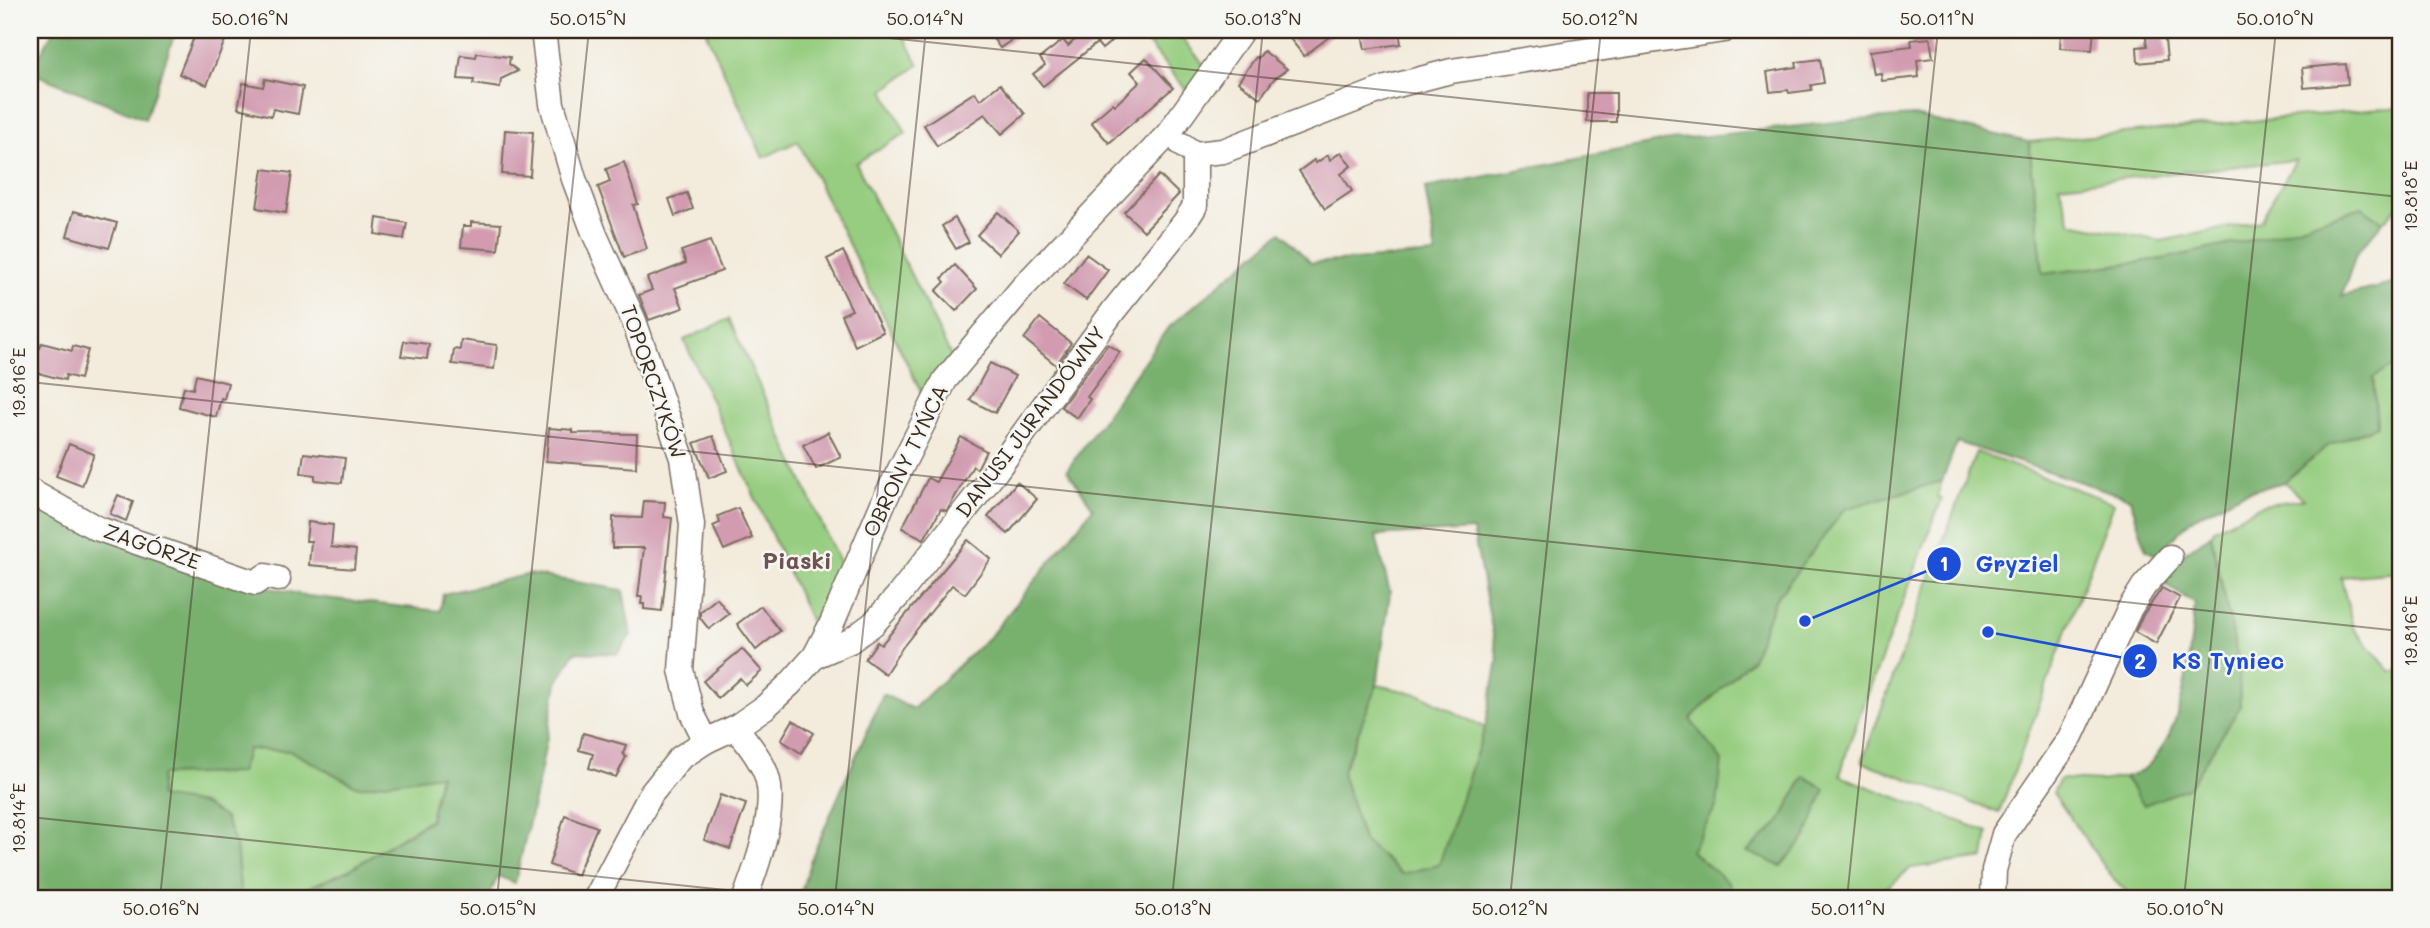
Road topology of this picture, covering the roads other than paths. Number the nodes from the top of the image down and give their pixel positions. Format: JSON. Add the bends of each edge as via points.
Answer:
{"nodes":[{"id":1,"x":543,"y":30,"type":"edge"},
{"id":2,"x":1242,"y":30,"type":"edge"},
{"id":3,"x":1724,"y":30,"type":"edge"},
{"id":4,"x":1168,"y":134,"type":"junction"},
{"id":5,"x":1195,"y":155,"type":"junction"},
{"id":6,"x":30,"y":491,"type":"edge"},
{"id":7,"x":2170,"y":556,"type":"dead end"},
{"id":8,"x":278,"y":579,"type":"dead end"},
{"id":9,"x":815,"y":656,"type":"junction"},
{"id":10,"x":736,"y":727,"type":"junction"},
{"id":11,"x":706,"y":741,"type":"junction"},
{"id":12,"x":596,"y":898,"type":"edge"},
{"id":13,"x":745,"y":898,"type":"edge"},
{"id":14,"x":1993,"y":898,"type":"edge"}],
"edges":[{"from":1,"to":11,"type":"street","name":"TOPORCZYKÓW","via":[[552,104],[574,178],[634,321],[682,458],[692,525],[681,670],[692,713]]},
{"from":2,"to":4,"type":"street","name":"OBRONY TYŃCA"},
{"from":3,"to":5,"type":"street","via":[[1451,71],[1386,88],[1223,151]]},
{"from":4,"to":5,"type":"street"},
{"from":4,"to":9,"type":"street","name":"OBRONY TYŃCA","via":[[1023,287],[945,380],[884,501]]},
{"from":5,"to":9,"type":"street","name":"DANUSI JURANDÓWNY","via":[[1195,206],[1185,222],[898,596],[850,641]]},
{"from":6,"to":8,"type":"street","name":"ZAGÓRZE","via":[[96,528],[255,583],[265,576]]},
{"from":7,"to":14,"type":"street","via":[[2130,608],[2070,738],[2004,834],[1994,870]]},
{"from":9,"to":10,"type":"street","name":"OBRONY TYŃCA","via":[[765,707]]},
{"from":10,"to":11,"type":"street","name":"OBRONY TYŃCA"},
{"from":10,"to":13,"type":"street","via":[[767,776],[771,805]]},
{"from":11,"to":12,"type":"street","name":"OBRONY TYŃCA","via":[[680,758],[651,794]]}]}
